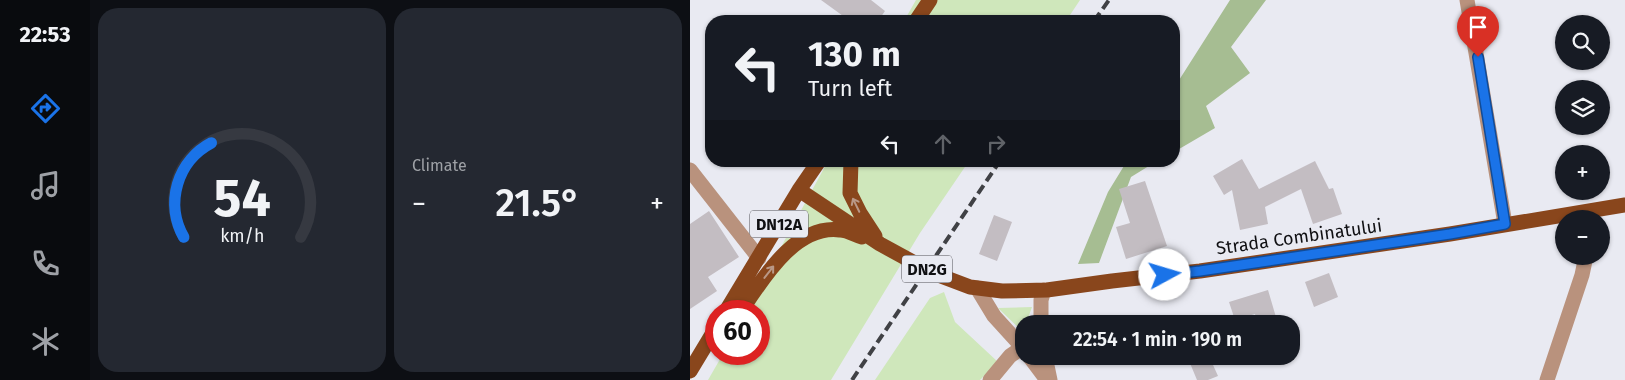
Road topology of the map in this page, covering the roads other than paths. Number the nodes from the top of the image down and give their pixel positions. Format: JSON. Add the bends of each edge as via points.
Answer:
{"nodes":[{"id":1,"x":930,"y":0,"type":"edge"},
{"id":2,"x":941,"y":0,"type":"edge"},
{"id":3,"x":1467,"y":0,"type":"edge"},
{"id":4,"x":920,"y":15,"type":"edge"},
{"id":5,"x":932,"y":15,"type":"edge"},
{"id":6,"x":815,"y":167,"type":"edge"},
{"id":7,"x":850,"y":167,"type":"edge"},
{"id":8,"x":690,"y":170,"type":"edge"},
{"id":9,"x":799,"y":190,"type":"junction"},
{"id":10,"x":1625,"y":205,"type":"edge"},
{"id":11,"x":1607,"y":210,"type":"edge"},
{"id":12,"x":1555,"y":218,"type":"edge"},
{"id":13,"x":1505,"y":224,"type":"junction"},
{"id":14,"x":880,"y":244,"type":"junction"},
{"id":15,"x":759,"y":258,"type":"junction"},
{"id":16,"x":1584,"y":265,"type":"edge"},
{"id":17,"x":977,"y":288,"type":"junction"},
{"id":18,"x":1044,"y":290,"type":"junction"},
{"id":19,"x":733,"y":300,"type":"edge"},
{"id":20,"x":748,"y":300,"type":"edge"},
{"id":21,"x":1041,"y":315,"type":"edge"},
{"id":22,"x":1015,"y":340,"type":"edge"},
{"id":23,"x":705,"y":346,"type":"edge"},
{"id":24,"x":1015,"y":354,"type":"edge"},
{"id":25,"x":705,"y":364,"type":"edge"},
{"id":26,"x":1037,"y":365,"type":"edge"},
{"id":27,"x":1046,"y":365,"type":"edge"},
{"id":28,"x":690,"y":371,"type":"edge"},
{"id":29,"x":694,"y":380,"type":"edge"},
{"id":30,"x":990,"y":380,"type":"edge"},
{"id":31,"x":1049,"y":380,"type":"edge"},
{"id":32,"x":1547,"y":380,"type":"edge"}],
"edges":[{"from":1,"to":4,"type":"main road"},
{"from":2,"to":5,"type":"main road"},
{"from":3,"to":13,"type":"street"},
{"from":6,"to":9,"type":"main road","number":"DN12A"},
{"from":14,"to":7,"type":"main road","one_way":true,"via":[[850,194]]},
{"from":8,"to":15,"type":"street"},
{"from":9,"to":14,"type":"main road","name":"Strada Combinatului","number":"DN2G"},
{"from":9,"to":15,"type":"main road","number":"DN12A"},
{"from":10,"to":11,"type":"main road","name":"Strada Combinatului","number":"DN2G"},
{"from":12,"to":13,"type":"main road","name":"Strada Combinatului","number":"DN2G"},
{"from":13,"to":18,"type":"main road","name":"Strada Combinatului","number":"DN2G","via":[[1200,271]]},
{"from":14,"to":17,"type":"main road","name":"Strada Combinatului","number":"DN2G","via":[[933,273]]},
{"from":20,"to":14,"type":"main road","one_way":true,"via":[[784,253],[809,235],[824,230],[840,230]]},
{"from":15,"to":19,"type":"main road","number":"DN12A"},
{"from":16,"to":32,"type":"street"},
{"from":17,"to":18,"type":"main road","name":"Strada Combinatului","number":"DN2G"},
{"from":17,"to":22,"type":"street","via":[[994,316]]},
{"from":18,"to":21,"type":"street"},
{"from":23,"to":28,"type":"main road"},
{"from":24,"to":30,"type":"street"},
{"from":25,"to":29,"type":"main road"},
{"from":26,"to":31,"type":"street"},
{"from":27,"to":31,"type":"street"}]}
